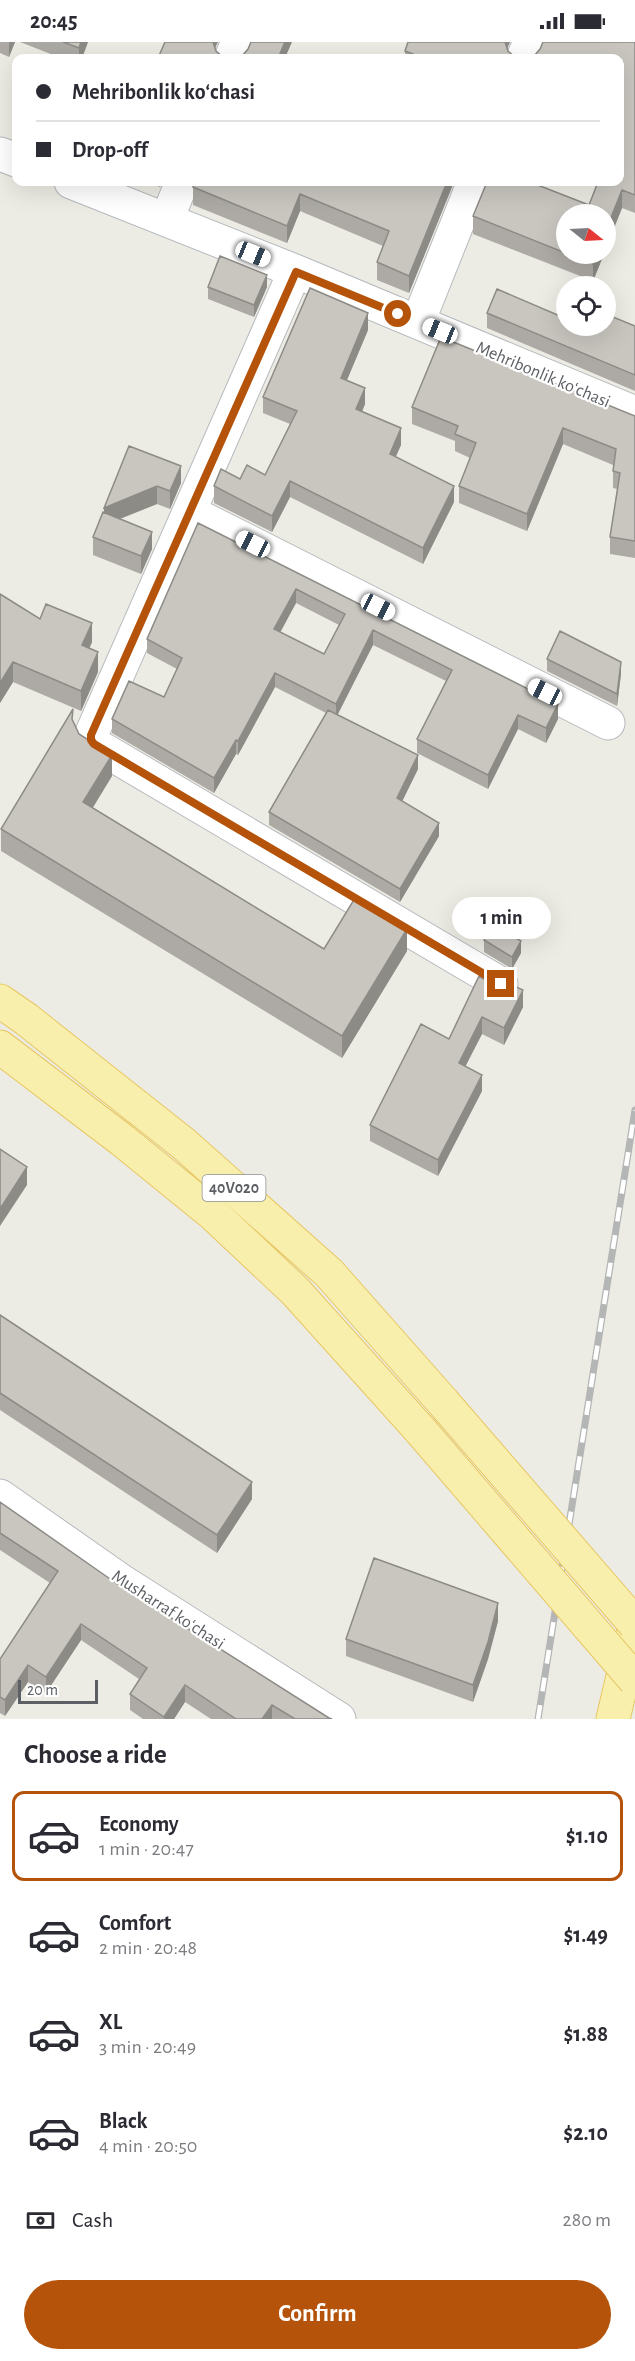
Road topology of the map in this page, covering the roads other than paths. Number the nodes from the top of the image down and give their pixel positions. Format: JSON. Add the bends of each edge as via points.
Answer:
{"nodes":[{"id":1,"x":81,"y":186,"type":"edge"},
{"id":2,"x":180,"y":186,"type":"edge"},
{"id":3,"x":472,"y":186,"type":"edge"},
{"id":4,"x":167,"y":219,"type":"junction"},
{"id":5,"x":296,"y":272,"type":"junction"},
{"id":6,"x":418,"y":322,"type":"junction"},
{"id":7,"x":635,"y":413,"type":"edge"},
{"id":8,"x":190,"y":512,"type":"junction"},
{"id":9,"x":608,"y":723,"type":"dead end"},
{"id":10,"x":501,"y":984,"type":"edge"},
{"id":11,"x":0,"y":1001,"type":"edge"},
{"id":12,"x":0,"y":1047,"type":"edge"},
{"id":13,"x":0,"y":1496,"type":"edge"},
{"id":14,"x":635,"y":1624,"type":"edge"},
{"id":15,"x":635,"y":1680,"type":"edge"},
{"id":16,"x":339,"y":1719,"type":"edge"},
{"id":17,"x":613,"y":1719,"type":"edge"}],
"edges":[{"from":1,"to":4,"type":"street","name":"Mehribonlik koʻchasi"},
{"from":2,"to":4,"type":"street"},
{"from":3,"to":6,"type":"street"},
{"from":4,"to":5,"type":"street","name":"Mehribonlik koʻchasi"},
{"from":5,"to":6,"type":"street","name":"Mehribonlik koʻchasi"},
{"from":5,"to":8,"type":"street"},
{"from":6,"to":7,"type":"street","name":"Mehribonlik koʻchasi"},
{"from":8,"to":9,"type":"street"},
{"from":8,"to":10,"type":"street","via":[[91,740]]},
{"from":11,"to":14,"type":"main road","number":"40V020","bridge":true,"via":[[184,1144],[329,1273]]},
{"from":12,"to":15,"type":"main road","number":"40V020","bridge":true,"via":[[213,1214],[295,1291]]},
{"from":13,"to":16,"type":"street","name":"Musharraf koʻchasi","via":[[123,1582]]},
{"from":14,"to":17,"type":"main road"}]}
